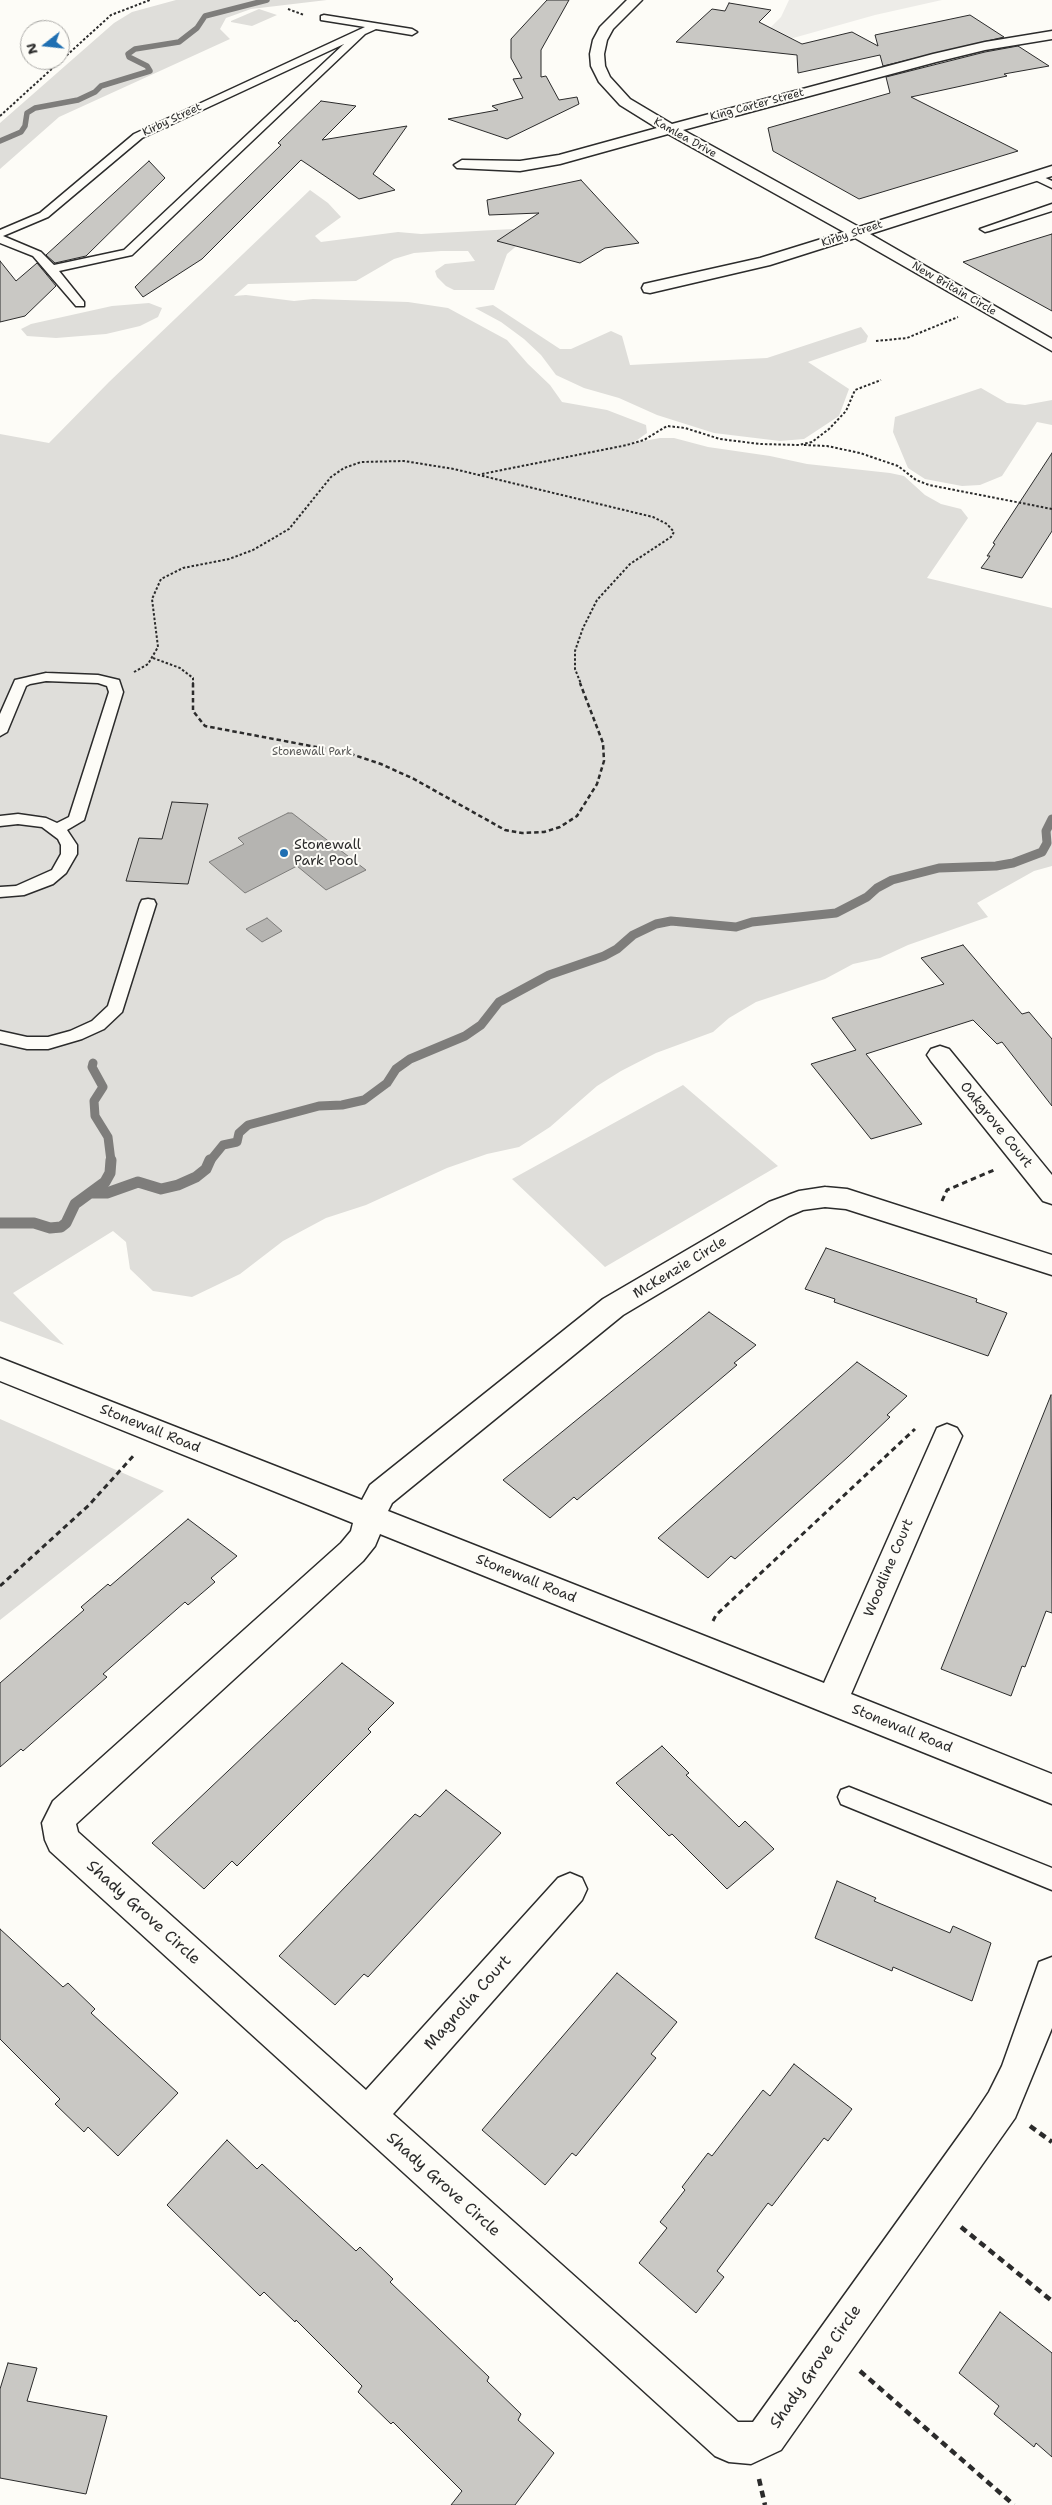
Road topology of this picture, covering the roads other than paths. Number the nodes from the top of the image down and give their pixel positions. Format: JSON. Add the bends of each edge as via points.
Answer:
{"nodes":[{"id":1,"x":635,"y":0,"type":"edge"},
{"id":2,"x":324,"y":18,"type":"dead end"},
{"id":3,"x":375,"y":26,"type":"junction"},
{"id":4,"x":361,"y":32,"type":"junction"},
{"id":5,"x":412,"y":32,"type":"dead end"},
{"id":6,"x":1052,"y":35,"type":"edge"},
{"id":7,"x":669,"y":129,"type":"junction"},
{"id":8,"x":462,"y":165,"type":"dead end"},
{"id":9,"x":1052,"y":171,"type":"edge"},
{"id":10,"x":1035,"y":176,"type":"junction"},
{"id":11,"x":1052,"y":186,"type":"edge"},
{"id":12,"x":1052,"y":207,"type":"edge"},
{"id":13,"x":985,"y":229,"type":"dead end"},
{"id":14,"x":856,"y":232,"type":"junction"},
{"id":15,"x":0,"y":234,"type":"edge"},
{"id":16,"x":0,"y":240,"type":"edge"},
{"id":17,"x":52,"y":269,"type":"junction"},
{"id":18,"x":650,"y":288,"type":"dead end"},
{"id":19,"x":80,"y":304,"type":"dead end"},
{"id":20,"x":1052,"y":346,"type":"edge"},
{"id":21,"x":0,"y":732,"type":"edge"},
{"id":22,"x":0,"y":821,"type":"edge"},
{"id":23,"x":57,"y":828,"type":"junction"},
{"id":24,"x":0,"y":892,"type":"edge"},
{"id":25,"x":148,"y":904,"type":"dead end"},
{"id":26,"x":0,"y":1037,"type":"edge"},
{"id":27,"x":940,"y":1056,"type":"dead end"},
{"id":28,"x":1052,"y":1194,"type":"edge"},
{"id":29,"x":1052,"y":1264,"type":"edge"},
{"id":30,"x":0,"y":1369,"type":"edge"},
{"id":31,"x":934,"y":1429,"type":"road end"},
{"id":32,"x":371,"y":1517,"type":"junction"},
{"id":33,"x":832,"y":1701,"type":"junction"},
{"id":34,"x":1052,"y":1789,"type":"edge"},
{"id":35,"x":849,"y":1797,"type":"dead end"},
{"id":36,"x":1052,"y":1879,"type":"edge"},
{"id":37,"x":570,"y":1889,"type":"dead end"},
{"id":38,"x":1052,"y":1974,"type":"edge"},
{"id":39,"x":367,"y":2116,"type":"junction"}],
"edges":[{"from":1,"to":7,"type":"street","name":"Kamlea Drive","via":[[607,27],[600,40],[598,66],[611,89],[625,102]]},
{"from":2,"to":3,"type":"lane"},
{"from":3,"to":4,"type":"lane","name":"Kirby Street"},
{"from":3,"to":5,"type":"lane"},
{"from":4,"to":15,"type":"lane","name":"Kirby Street","via":[[138,136],[44,215]]},
{"from":4,"to":17,"type":"lane","name":"Kirby Street","via":[[136,247],[118,256]]},
{"from":6,"to":7,"type":"street","name":"King Carter Street","via":[[933,58]]},
{"from":7,"to":8,"type":"street","name":"King Carter Street","via":[[543,163],[496,167]]},
{"from":7,"to":14,"type":"street","name":"Kamlea Drive"},
{"from":9,"to":10,"type":"street","name":"Kirby Street"},
{"from":10,"to":11,"type":"lane"},
{"from":10,"to":14,"type":"street","name":"Kirby Street"},
{"from":12,"to":13,"type":"lane"},
{"from":14,"to":18,"type":"street","name":"Kirby Street","via":[[735,270]]},
{"from":14,"to":20,"type":"street","name":"New Britain Circle"},
{"from":16,"to":17,"type":"lane","via":[[36,254]]},
{"from":17,"to":19,"type":"lane"},
{"from":21,"to":23,"type":"lane","via":[[20,683],[26,680],[46,677],[98,679],[114,683],[116,692],[76,820]]},
{"from":22,"to":23,"type":"lane","via":[[33,820]]},
{"from":23,"to":24,"type":"lane","via":[[65,836],[70,854],[58,873],[33,887]]},
{"from":25,"to":26,"type":"lane","via":[[116,1008],[98,1025],[48,1042],[27,1043]]},
{"from":27,"to":28,"type":"street","name":"Oakgrove Court"},
{"from":29,"to":32,"type":"street","name":"McKenzie Circle","via":[[847,1199],[799,1201],[780,1209],[614,1307],[381,1494]]},
{"from":30,"to":32,"type":"street","name":"Stonewall Road"},
{"from":31,"to":33,"type":"street","name":"Woodline Court"},
{"from":32,"to":33,"type":"street","name":"Stonewall Road"},
{"from":32,"to":39,"type":"street","name":"Shady Grove Circle","via":[[364,1537],[352,1552],[65,1812],[59,1823],[62,1840]]},
{"from":33,"to":34,"type":"street","name":"Stonewall Road"},
{"from":35,"to":36,"type":"lane"},
{"from":37,"to":39,"type":"street","name":"Magnolia Court"},
{"from":38,"to":39,"type":"street","name":"Shady Grove Circle","via":[[1028,2046],[1002,2105],[767,2436],[751,2444],[729,2442]]}]}
